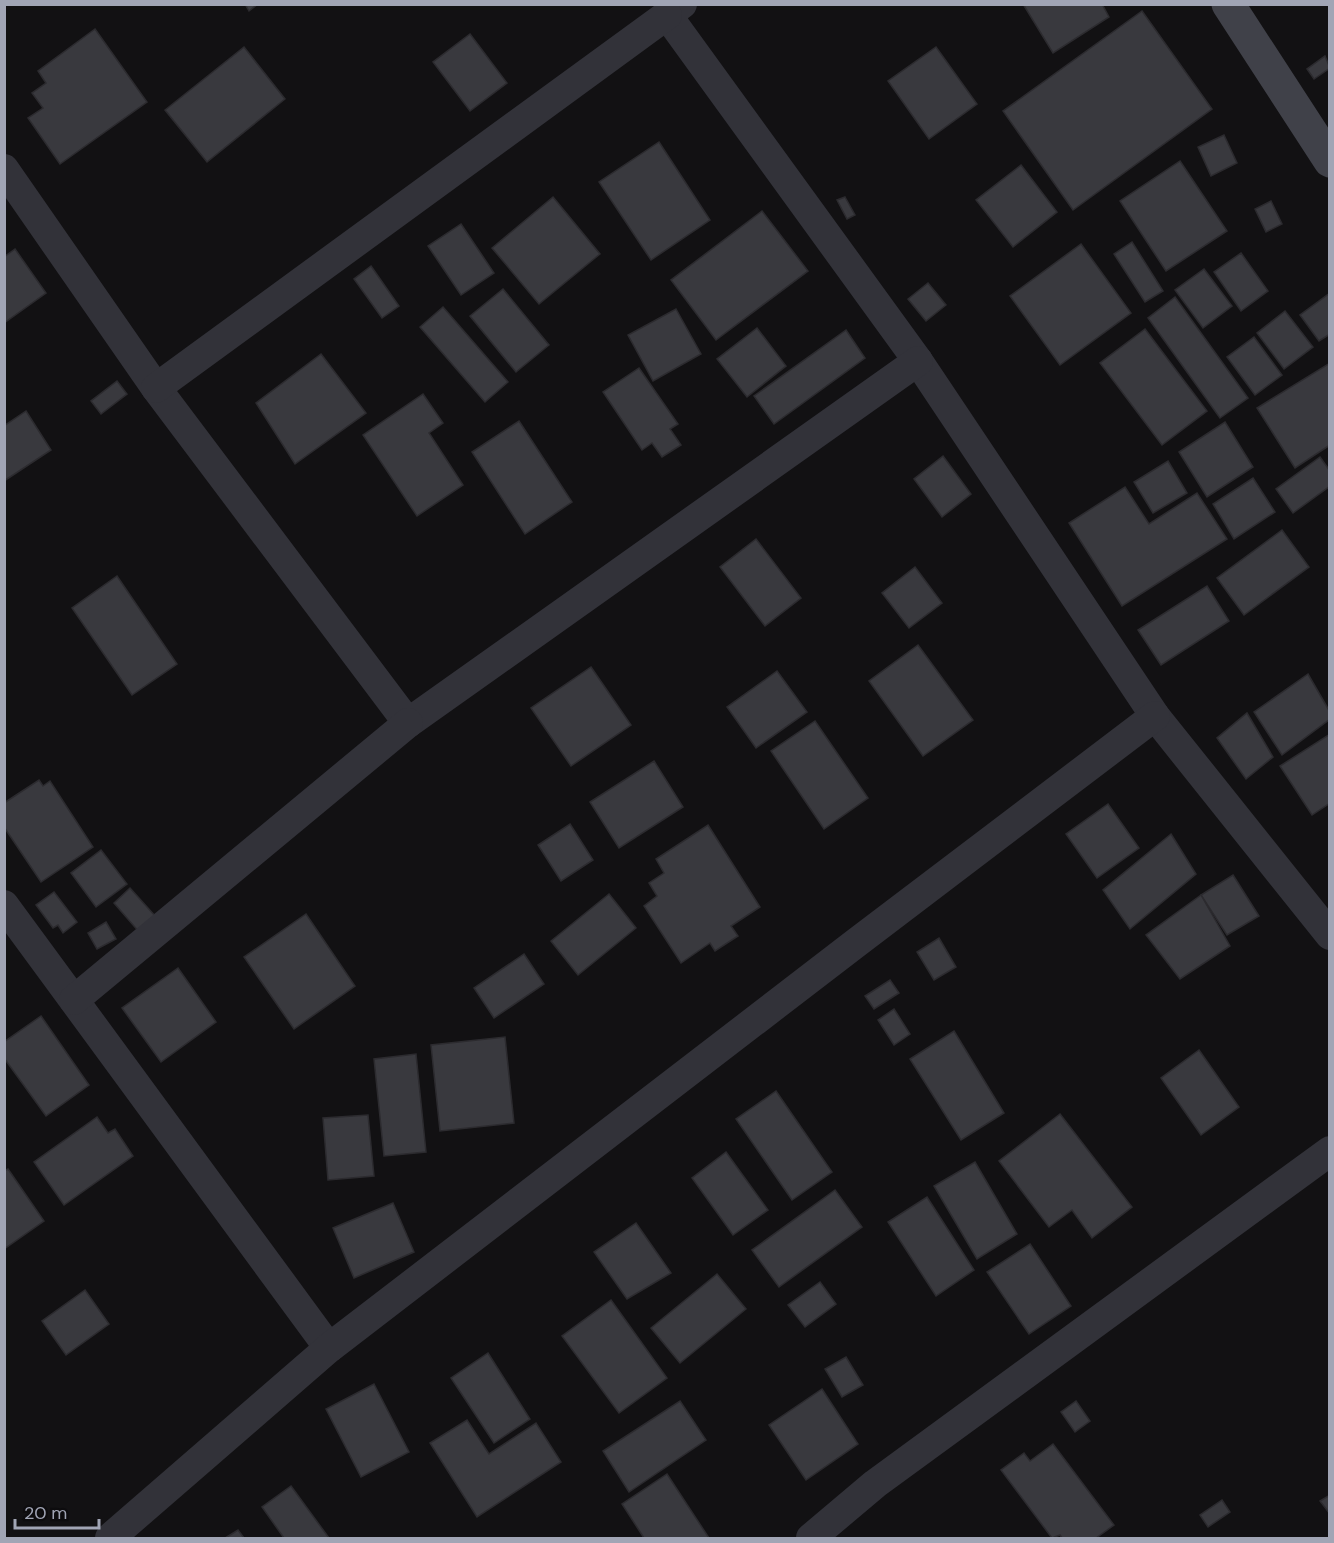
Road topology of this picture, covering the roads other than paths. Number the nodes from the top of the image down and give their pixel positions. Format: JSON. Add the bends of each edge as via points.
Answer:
{"nodes":[{"id":1,"x":1228,"y":4,"type":"edge"},
{"id":2,"x":674,"y":10,"type":"edge"},
{"id":3,"x":1329,"y":161,"type":"edge"},
{"id":4,"x":4,"y":169,"type":"edge"},
{"id":5,"x":918,"y":361,"type":"junction"},
{"id":6,"x":156,"y":388,"type":"junction"},
{"id":7,"x":1155,"y":716,"type":"junction"},
{"id":8,"x":408,"y":723,"type":"junction"},
{"id":9,"x":4,"y":905,"type":"edge"},
{"id":10,"x":1329,"y":935,"type":"edge"},
{"id":11,"x":74,"y":1000,"type":"junction"},
{"id":12,"x":1329,"y":1151,"type":"edge"},
{"id":13,"x":329,"y":1348,"type":"junction"},
{"id":14,"x":110,"y":1539,"type":"edge"},
{"id":15,"x":811,"y":1539,"type":"edge"}],
"edges":[{"from":1,"to":3,"type":"street"},
{"from":2,"to":5,"type":"street"},
{"from":2,"to":6,"type":"street"},
{"from":4,"to":6,"type":"street"},
{"from":5,"to":7,"type":"street"},
{"from":5,"to":8,"type":"street"},
{"from":6,"to":8,"type":"street"},
{"from":7,"to":10,"type":"street"},
{"from":7,"to":13,"type":"street"},
{"from":8,"to":11,"type":"street"},
{"from":9,"to":11,"type":"street"},
{"from":11,"to":13,"type":"street"},
{"from":12,"to":15,"type":"street","via":[[875,1484]]},
{"from":13,"to":14,"type":"street"}]}
